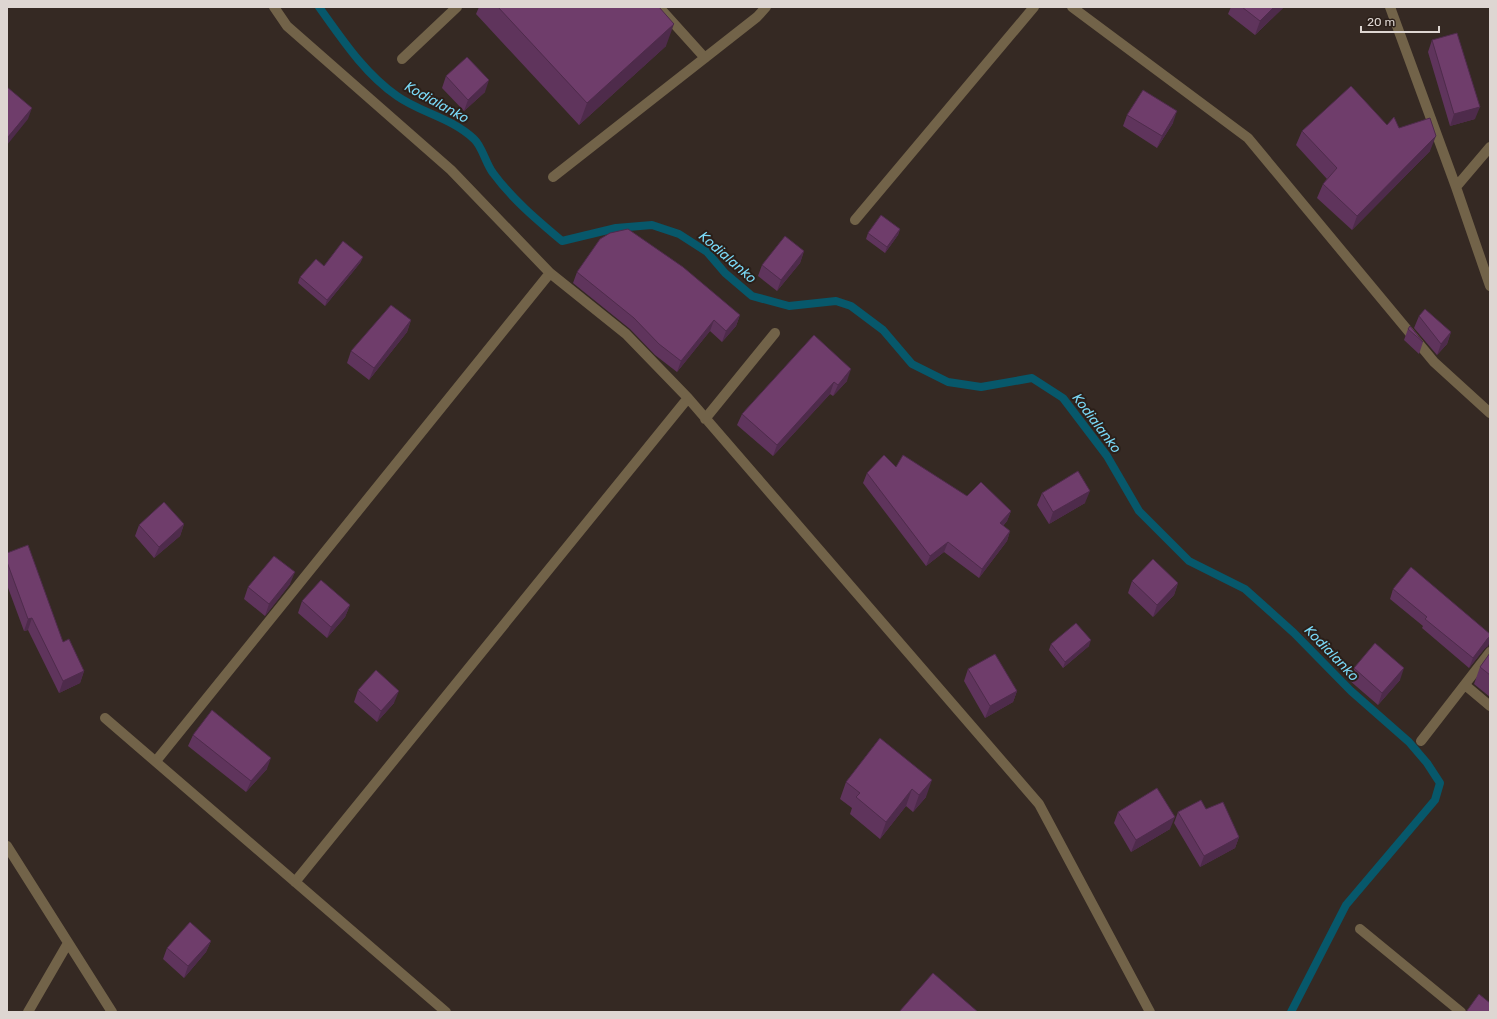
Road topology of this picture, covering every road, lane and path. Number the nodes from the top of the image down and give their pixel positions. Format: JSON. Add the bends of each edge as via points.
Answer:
{"nodes":[{"id":1,"x":274,"y":7,"type":"edge"},
{"id":2,"x":457,"y":7,"type":"edge"},
{"id":3,"x":659,"y":7,"type":"edge"},
{"id":4,"x":766,"y":7,"type":"edge"},
{"id":5,"x":1034,"y":7,"type":"edge"},
{"id":6,"x":1072,"y":7,"type":"edge"},
{"id":7,"x":1390,"y":7,"type":"edge"},
{"id":8,"x":705,"y":58,"type":"junction"},
{"id":9,"x":402,"y":59,"type":"dead end"},
{"id":10,"x":1490,"y":147,"type":"edge"},
{"id":11,"x":553,"y":176,"type":"dead end"},
{"id":12,"x":1456,"y":187,"type":"junction"},
{"id":13,"x":855,"y":220,"type":"dead end"},
{"id":14,"x":550,"y":273,"type":"junction"},
{"id":15,"x":1490,"y":286,"type":"edge"},
{"id":16,"x":775,"y":333,"type":"dead end"},
{"id":17,"x":688,"y":398,"type":"junction"},
{"id":18,"x":1490,"y":413,"type":"edge"},
{"id":19,"x":705,"y":419,"type":"junction"},
{"id":20,"x":1490,"y":652,"type":"edge"},
{"id":21,"x":1465,"y":685,"type":"junction"},
{"id":22,"x":1490,"y":706,"type":"edge"},
{"id":23,"x":106,"y":718,"type":"dead end"},
{"id":24,"x":1421,"y":741,"type":"dead end"},
{"id":25,"x":156,"y":761,"type":"junction"},
{"id":26,"x":7,"y":846,"type":"edge"},
{"id":27,"x":295,"y":882,"type":"junction"},
{"id":28,"x":1360,"y":929,"type":"dead end"},
{"id":29,"x":68,"y":943,"type":"junction"},
{"id":30,"x":1145,"y":1003,"type":"junction"},
{"id":31,"x":28,"y":1012,"type":"edge"},
{"id":32,"x":112,"y":1012,"type":"edge"},
{"id":33,"x":446,"y":1012,"type":"edge"},
{"id":34,"x":1140,"y":1012,"type":"edge"},
{"id":35,"x":1150,"y":1012,"type":"edge"},
{"id":36,"x":1461,"y":1012,"type":"edge"}],
"edges":[{"from":1,"to":14,"type":"street","via":[[287,26],[451,170]]},
{"from":2,"to":9,"type":"street"},
{"from":3,"to":8,"type":"street"},
{"from":4,"to":8,"type":"street"},
{"from":5,"to":13,"type":"street"},
{"from":6,"to":18,"type":"street","via":[[1248,138],[1434,362]]},
{"from":7,"to":12,"type":"street"},
{"from":8,"to":11,"type":"street"},
{"from":10,"to":12,"type":"street"},
{"from":12,"to":15,"type":"street"},
{"from":14,"to":17,"type":"street","via":[[626,334]]},
{"from":14,"to":25,"type":"street"},
{"from":16,"to":19,"type":"street"},
{"from":17,"to":19,"type":"street"},
{"from":17,"to":27,"type":"street"},
{"from":19,"to":30,"type":"street","via":[[1039,804]]},
{"from":20,"to":21,"type":"street"},
{"from":21,"to":22,"type":"street"},
{"from":21,"to":24,"type":"street"},
{"from":23,"to":25,"type":"street"},
{"from":25,"to":27,"type":"street"},
{"from":26,"to":29,"type":"street"},
{"from":27,"to":33,"type":"street"},
{"from":28,"to":36,"type":"street"},
{"from":29,"to":31,"type":"street"},
{"from":29,"to":32,"type":"street"},
{"from":30,"to":34,"type":"street"},
{"from":30,"to":35,"type":"street"}]}
